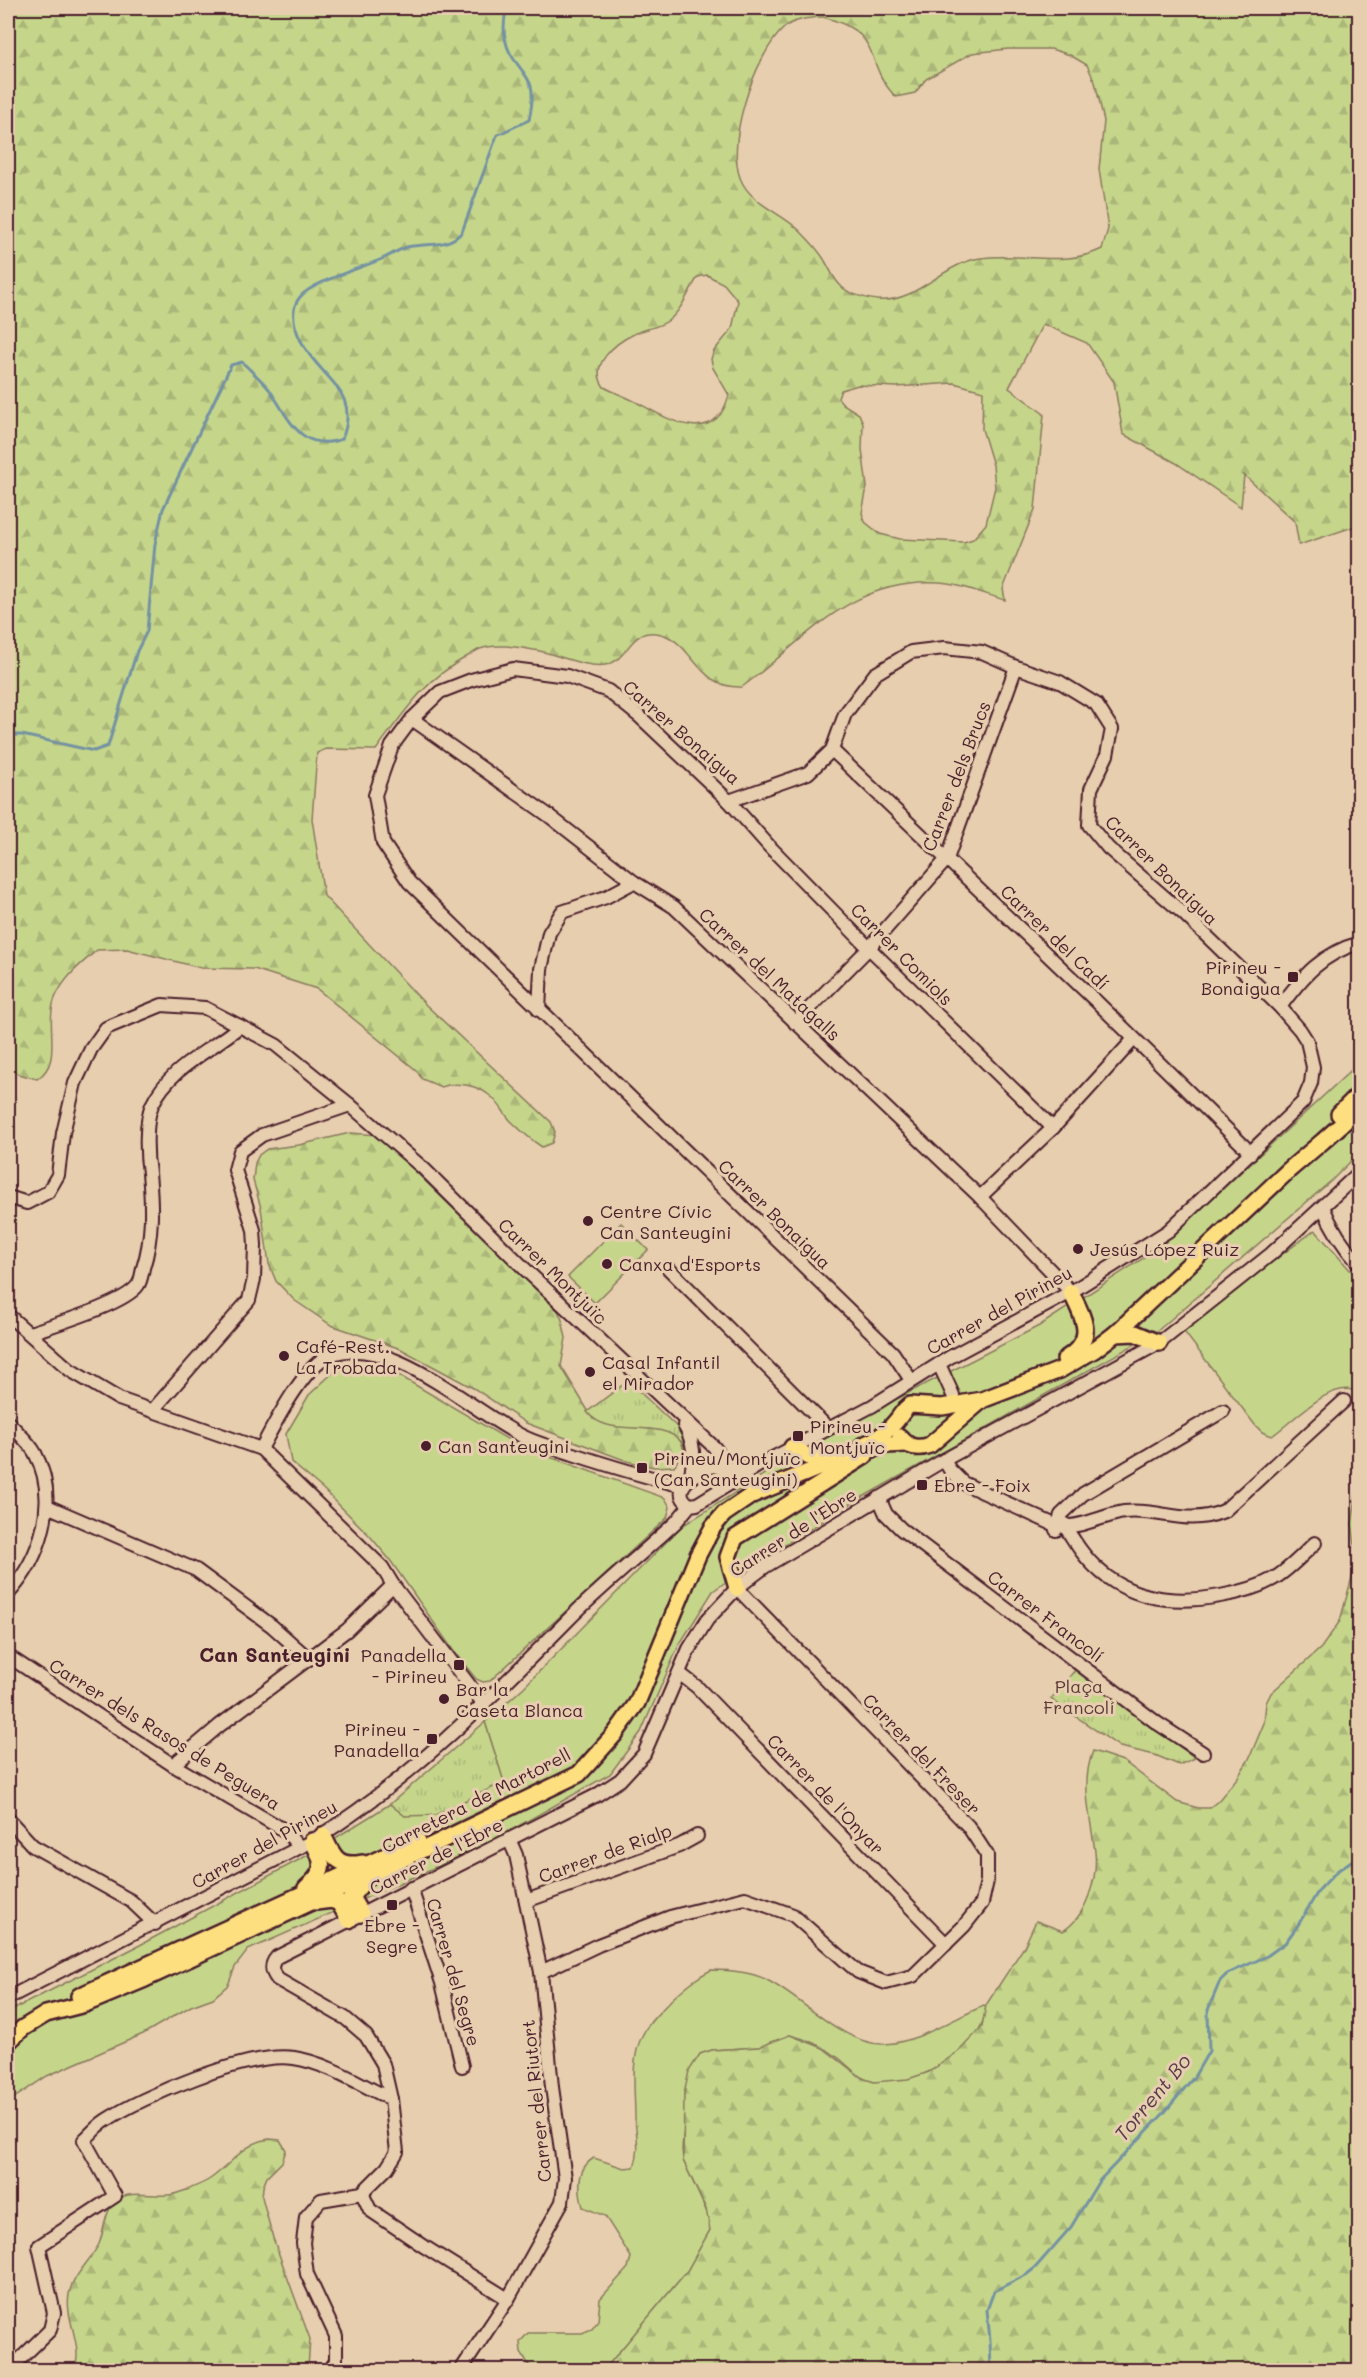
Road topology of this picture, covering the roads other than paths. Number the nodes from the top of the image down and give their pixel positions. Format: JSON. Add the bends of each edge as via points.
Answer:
{"nodes":[{"id":1,"x":1016,"y":667,"type":"junction"},
{"id":2,"x":412,"y":718,"type":"junction"},
{"id":3,"x":832,"y":750,"type":"junction"},
{"id":4,"x":729,"y":801,"type":"junction"},
{"id":5,"x":948,"y":859,"type":"junction"},
{"id":6,"x":634,"y":882,"type":"junction"},
{"id":7,"x":1359,"y":944,"type":"edge"},
{"id":8,"x":869,"y":948,"type":"junction"},
{"id":9,"x":1298,"y":984,"type":"junction"},
{"id":10,"x":1267,"y":994,"type":"junction"},
{"id":11,"x":1280,"y":1008,"type":"junction"},
{"id":12,"x":539,"y":1010,"type":"junction"},
{"id":13,"x":1291,"y":1019,"type":"junction"},
{"id":14,"x":795,"y":1023,"type":"junction"},
{"id":15,"x":240,"y":1026,"type":"junction"},
{"id":16,"x":1134,"y":1039,"type":"junction"},
{"id":17,"x":1359,"y":1093,"type":"edge"},
{"id":18,"x":350,"y":1105,"type":"junction"},
{"id":19,"x":1359,"y":1108,"type":"edge"},
{"id":20,"x":1053,"y":1128,"type":"junction"},
{"id":21,"x":1251,"y":1153,"type":"junction"},
{"id":22,"x":1289,"y":1170,"type":"junction"},
{"id":23,"x":1359,"y":1172,"type":"edge"},
{"id":24,"x":8,"y":1197,"type":"edge"},
{"id":25,"x":980,"y":1197,"type":"junction"},
{"id":26,"x":1323,"y":1207,"type":"junction"},
{"id":27,"x":1359,"y":1265,"type":"edge"},
{"id":28,"x":668,"y":1268,"type":"dead end"},
{"id":29,"x":1071,"y":1292,"type":"junction"},
{"id":30,"x":8,"y":1315,"type":"edge"},
{"id":31,"x":30,"y":1333,"type":"junction"},
{"id":32,"x":1115,"y":1334,"type":"junction"},
{"id":33,"x":1159,"y":1342,"type":"junction"},
{"id":34,"x":939,"y":1364,"type":"junction"},
{"id":35,"x":911,"y":1380,"type":"junction"},
{"id":36,"x":1027,"y":1382,"type":"junction"},
{"id":37,"x":953,"y":1395,"type":"dead end"},
{"id":38,"x":982,"y":1400,"type":"junction"},
{"id":39,"x":1344,"y":1401,"type":"dead end"},
{"id":40,"x":925,"y":1405,"type":"junction"},
{"id":41,"x":153,"y":1410,"type":"junction"},
{"id":42,"x":1223,"y":1411,"type":"dead end"},
{"id":43,"x":677,"y":1414,"type":"junction"},
{"id":44,"x":898,"y":1420,"type":"junction"},
{"id":45,"x":8,"y":1422,"type":"edge"},
{"id":46,"x":828,"y":1428,"type":"junction"},
{"id":47,"x":938,"y":1436,"type":"junction"},
{"id":48,"x":906,"y":1444,"type":"junction"},
{"id":49,"x":792,"y":1448,"type":"junction"},
{"id":50,"x":261,"y":1449,"type":"junction"},
{"id":51,"x":874,"y":1450,"type":"junction"},
{"id":52,"x":840,"y":1459,"type":"junction"},
{"id":53,"x":944,"y":1460,"type":"junction"},
{"id":54,"x":761,"y":1464,"type":"junction"},
{"id":55,"x":722,"y":1468,"type":"junction"},
{"id":56,"x":686,"y":1482,"type":"junction"},
{"id":57,"x":726,"y":1485,"type":"junction"},
{"id":58,"x":879,"y":1498,"type":"junction"},
{"id":59,"x":690,"y":1505,"type":"junction"},
{"id":60,"x":47,"y":1506,"type":"junction"},
{"id":61,"x":1061,"y":1526,"type":"junction"},
{"id":62,"x":1315,"y":1543,"type":"dead end"},
{"id":63,"x":393,"y":1585,"type":"junction"},
{"id":64,"x":737,"y":1588,"type":"junction"},
{"id":65,"x":8,"y":1594,"type":"edge"},
{"id":66,"x":8,"y":1656,"type":"edge"},
{"id":67,"x":309,"y":1659,"type":"junction"},
{"id":68,"x":679,"y":1672,"type":"junction"},
{"id":69,"x":483,"y":1703,"type":"junction"},
{"id":70,"x":1203,"y":1753,"type":"dead end"},
{"id":71,"x":594,"y":1757,"type":"junction"},
{"id":72,"x":172,"y":1765,"type":"junction"},
{"id":73,"x":8,"y":1819,"type":"edge"},
{"id":74,"x":697,"y":1836,"type":"dead end"},
{"id":75,"x":509,"y":1839,"type":"junction"},
{"id":76,"x":311,"y":1841,"type":"junction"},
{"id":77,"x":399,"y":1850,"type":"junction"},
{"id":78,"x":372,"y":1868,"type":"junction"},
{"id":79,"x":411,"y":1888,"type":"junction"},
{"id":80,"x":343,"y":1896,"type":"junction"},
{"id":81,"x":302,"y":1900,"type":"junction"},
{"id":82,"x":526,"y":1901,"type":"junction"},
{"id":83,"x":355,"y":1917,"type":"junction"},
{"id":84,"x":154,"y":1924,"type":"junction"},
{"id":85,"x":946,"y":1944,"type":"junction"},
{"id":86,"x":541,"y":1972,"type":"junction"},
{"id":87,"x":8,"y":1998,"type":"edge"},
{"id":88,"x":8,"y":2042,"type":"edge"},
{"id":89,"x":462,"y":2066,"type":"dead end"},
{"id":90,"x":391,"y":2099,"type":"junction"},
{"id":91,"x":362,"y":2193,"type":"junction"},
{"id":92,"x":508,"y":2299,"type":"junction"},
{"id":93,"x":9,"y":2370,"type":"edge"},
{"id":94,"x":330,"y":2370,"type":"edge"},
{"id":95,"x":461,"y":2370,"type":"edge"}],
"edges":[{"from":1,"to":3,"type":"street","name":"Carrer Bonaigua","via":[[982,652],[944,648],[911,652],[875,674],[845,714]]},
{"from":1,"to":5,"type":"street","name":"Carrer dels Brucs"},
{"from":1,"to":10,"type":"street","name":"Carrer Bonaigua","via":[[1060,682],[1096,704],[1112,729],[1107,754],[1091,789],[1089,825],[1108,848]]},
{"from":2,"to":4,"type":"street","name":"Carrer Bonaigua","via":[[440,692],[471,680],[513,669],[567,676],[608,691]]},
{"from":2,"to":6,"type":"street","name":"Carrer del Matagalls"},
{"from":2,"to":12,"type":"street","name":"Carrer Bonaigua","via":[[392,746],[375,795],[383,843],[409,882]]},
{"from":3,"to":4,"type":"street","name":"Carrer Bonaigua","via":[[807,773]]},
{"from":3,"to":5,"type":"street","name":"Carrer del Cadí"},
{"from":4,"to":8,"type":"street","name":"Carrer Comiols"},
{"from":5,"to":8,"type":"street","name":"Carrer dels Brucs"},
{"from":5,"to":16,"type":"street","name":"Carrer del Cadí"},
{"from":6,"to":12,"type":"street","via":[[606,897],[562,912],[549,933],[541,969]]},
{"from":6,"to":14,"type":"street","name":"Carrer del Matagalls","via":[[674,907]]},
{"from":7,"to":9,"type":"street","via":[[1317,963]]},
{"from":8,"to":14,"type":"street","name":"Carrer dels Brucs"},
{"from":8,"to":20,"type":"street","name":"Carrer Comiols"},
{"from":9,"to":10,"type":"street"},
{"from":9,"to":11,"type":"street"},
{"from":9,"to":13,"type":"street"},
{"from":10,"to":11,"type":"street","name":"Carrer Bonaigua"},
{"from":11,"to":13,"type":"street","name":"Carrer Bonaigua"},
{"from":12,"to":35,"type":"street","name":"Carrer Bonaigua","via":[[893,1353]]},
{"from":13,"to":21,"type":"street","name":"Carrer del Pirineu","via":[[1307,1041],[1313,1067],[1311,1083],[1302,1102]]},
{"from":14,"to":25,"type":"street","name":"Carrer del Matagalls"},
{"from":15,"to":18,"type":"street","name":"Carrer Montjuïc","via":[[276,1045]]},
{"from":15,"to":24,"type":"street","name":"Carrer Montjuïc","via":[[205,1008],[162,1005],[106,1028],[75,1083],[58,1175],[48,1192],[27,1203]]},
{"from":15,"to":31,"type":"street","via":[[179,1069],[151,1107],[145,1146],[151,1192],[150,1244],[138,1286],[116,1302]]},
{"from":16,"to":20,"type":"street"},
{"from":16,"to":21,"type":"street","name":"Carrer del Cadí"},
{"from":17,"to":22,"type":"main road"},
{"from":18,"to":41,"type":"street","via":[[262,1135],[240,1151],[235,1170],[255,1245],[249,1300]]},
{"from":18,"to":43,"type":"street","name":"Carrer Montjuïc","via":[[424,1169]]},
{"from":19,"to":22,"type":"main road"},
{"from":20,"to":25,"type":"street"},
{"from":21,"to":29,"type":"street","name":"Carrer del Pirineu","via":[[1168,1231]]},
{"from":22,"to":32,"type":"main road"},
{"from":23,"to":26,"type":"street","name":"Carrer de l'Ebre"},
{"from":25,"to":29,"type":"street","name":"Carrer del Matagalls"},
{"from":26,"to":27,"type":"street","via":[[1342,1245]]},
{"from":26,"to":33,"type":"street","name":"Carrer de l'Ebre","via":[[1271,1254]]},
{"from":28,"to":46,"type":"street"},
{"from":29,"to":34,"type":"street","name":"Carrer del Pirineu"},
{"from":29,"to":36,"type":"main road","via":[[1085,1326],[1081,1345]]},
{"from":30,"to":31,"type":"street"},
{"from":31,"to":41,"type":"street","via":[[70,1370],[119,1399]]},
{"from":32,"to":33,"type":"main road","via":[[1135,1333]]},
{"from":32,"to":36,"type":"main road","via":[[1070,1365]]},
{"from":33,"to":53,"type":"street","name":"Carrer de l'Ebre"},
{"from":34,"to":35,"type":"street","name":"Carrer del Pirineu"},
{"from":34,"to":37,"type":"street"},
{"from":35,"to":46,"type":"street","name":"Carrer del Pirineu"},
{"from":36,"to":38,"type":"main road"},
{"from":38,"to":40,"type":"main road","via":[[942,1407]]},
{"from":38,"to":47,"type":"main road"},
{"from":39,"to":61,"type":"street","via":[[1224,1511],[1199,1519],[1128,1512],[1099,1517],[1075,1527]]},
{"from":40,"to":44,"type":"main road","via":[[910,1406]]},
{"from":40,"to":47,"type":"main road","via":[[938,1416]]},
{"from":41,"to":50,"type":"street"},
{"from":42,"to":61,"type":"street","via":[[1083,1494],[1061,1515]]},
{"from":43,"to":55,"type":"street","name":"Carrer Montjuïc","via":[[714,1447]]},
{"from":43,"to":56,"type":"street","via":[[693,1447],[694,1462]]},
{"from":44,"to":48,"type":"main road","via":[[897,1432]]},
{"from":44,"to":52,"type":"main road","via":[[879,1437]]},
{"from":45,"to":60,"type":"street","via":[[35,1451],[45,1478]]},
{"from":46,"to":49,"type":"street","name":"Carrer del Pirineu"},
{"from":47,"to":48,"type":"main road","via":[[924,1447]]},
{"from":48,"to":51,"type":"main road","name":"Carretera de Martorell"},
{"from":49,"to":52,"type":"main road","via":[[809,1457]]},
{"from":49,"to":54,"type":"street","name":"Carrer del Pirineu"},
{"from":50,"to":56,"type":"street","via":[[308,1374],[328,1355],[352,1349],[390,1357],[526,1438],[638,1475]]},
{"from":50,"to":63,"type":"street","via":[[382,1567]]},
{"from":51,"to":52,"type":"main road","name":"Carretera de Martorell"},
{"from":51,"to":64,"type":"main road","via":[[735,1538],[728,1557]]},
{"from":52,"to":71,"type":"main road","name":"Carretera de Martorell","via":[[752,1495],[717,1521],[698,1555],[637,1703]]},
{"from":53,"to":58,"type":"street","name":"Carrer de l'Ebre"},
{"from":53,"to":61,"type":"street","via":[[963,1483]]},
{"from":54,"to":55,"type":"street","name":"Carrer del Pirineu"},
{"from":54,"to":57,"type":"street","name":"Carrer del Pirineu"},
{"from":55,"to":56,"type":"street","name":"Carrer del Pirineu","via":[[714,1466]]},
{"from":55,"to":57,"type":"street","via":[[727,1475]]},
{"from":56,"to":59,"type":"street","via":[[684,1499]]},
{"from":57,"to":59,"type":"street","name":"Carrer del Pirineu"},
{"from":58,"to":64,"type":"street","name":"Carrer de l'Ebre","via":[[766,1566]]},
{"from":58,"to":70,"type":"street","name":"Carrer Francolí","via":[[886,1514],[902,1529],[1148,1716]]},
{"from":59,"to":69,"type":"street","name":"Carrer del Pirineu"},
{"from":60,"to":65,"type":"street","via":[[38,1550]]},
{"from":60,"to":67,"type":"street","via":[[196,1570],[272,1626]]},
{"from":61,"to":62,"type":"street","via":[[1090,1563],[1109,1578],[1163,1600],[1207,1599],[1251,1589],[1286,1570]]},
{"from":63,"to":67,"type":"street","via":[[347,1630]]},
{"from":63,"to":69,"type":"street"},
{"from":64,"to":68,"type":"street","name":"Carrer de l'Ebre","via":[[699,1632]]},
{"from":64,"to":85,"type":"street","name":"Carrer del Freser","via":[[968,1826],[987,1855],[982,1903]]},
{"from":66,"to":72,"type":"street","name":"Carrer dels Rasos de Peguera"},
{"from":67,"to":72,"type":"street"},
{"from":68,"to":75,"type":"street","name":"Carrer de l'Ebre","via":[[644,1754],[629,1772],[597,1795]]},
{"from":68,"to":85,"type":"street","name":"Carrer de l'Onyar"},
{"from":69,"to":76,"type":"street","name":"Carrer del Pirineu","via":[[379,1796]]},
{"from":71,"to":77,"type":"main road"},
{"from":71,"to":78,"type":"main road","name":"Carretera de Martorell","via":[[579,1774]]},
{"from":72,"to":76,"type":"street","name":"Carrer dels Rasos de Peguera","via":[[284,1830]]},
{"from":73,"to":84,"type":"street","via":[[33,1846],[131,1902]]},
{"from":74,"to":82,"type":"street","name":"Carrer de Rialp"},
{"from":75,"to":79,"type":"street","name":"Carrer de l'Ebre"},
{"from":75,"to":82,"type":"street","name":"Carrer del Riutort"},
{"from":76,"to":78,"type":"main road","via":[[340,1862]]},
{"from":76,"to":81,"type":"main road","via":[[321,1857],[321,1869]]},
{"from":76,"to":84,"type":"street","name":"Carrer del Pirineu"},
{"from":77,"to":78,"type":"main road"},
{"from":77,"to":80,"type":"main road","via":[[384,1862],[345,1879]]},
{"from":78,"to":80,"type":"main road","name":"Carretera de Martorell"},
{"from":78,"to":81,"type":"main road"},
{"from":79,"to":83,"type":"street","name":"Carrer de l'Ebre"},
{"from":79,"to":89,"type":"street","name":"Carrer del Segre","via":[[442,1983]]},
{"from":80,"to":81,"type":"main road"},
{"from":80,"to":83,"type":"main road"},
{"from":81,"to":88,"type":"main road","via":[[135,1983],[69,2010],[46,2014]]},
{"from":82,"to":86,"type":"street","name":"Carrer del Riutort"},
{"from":83,"to":90,"type":"street","name":"Carrer de l'Ebre","via":[[280,1954],[272,1970],[283,1983],[345,2019],[366,2036],[383,2064]]},
{"from":84,"to":87,"type":"street","name":"Carrer del Pirineu"},
{"from":85,"to":86,"type":"street","name":"Carrer del Freser","via":[[913,1976],[886,1983],[858,1972],[793,1915],[745,1898],[670,1917]]},
{"from":86,"to":92,"type":"street","name":"Carrer del Riutort","via":[[565,2178],[562,2202]]},
{"from":90,"to":91,"type":"street","via":[[397,2152]]},
{"from":90,"to":93,"type":"street","via":[[324,2067],[294,2058],[267,2058],[226,2067],[148,2098],[104,2122],[84,2140],[115,2196],[39,2246],[54,2313],[50,2330]]},
{"from":91,"to":92,"type":"street","via":[[370,2210]]},
{"from":91,"to":94,"type":"street","via":[[321,2200],[306,2217],[303,2243],[307,2274],[336,2336],[336,2361]]},
{"from":92,"to":95,"type":"street","name":"Carrer del Riutort"}]}
